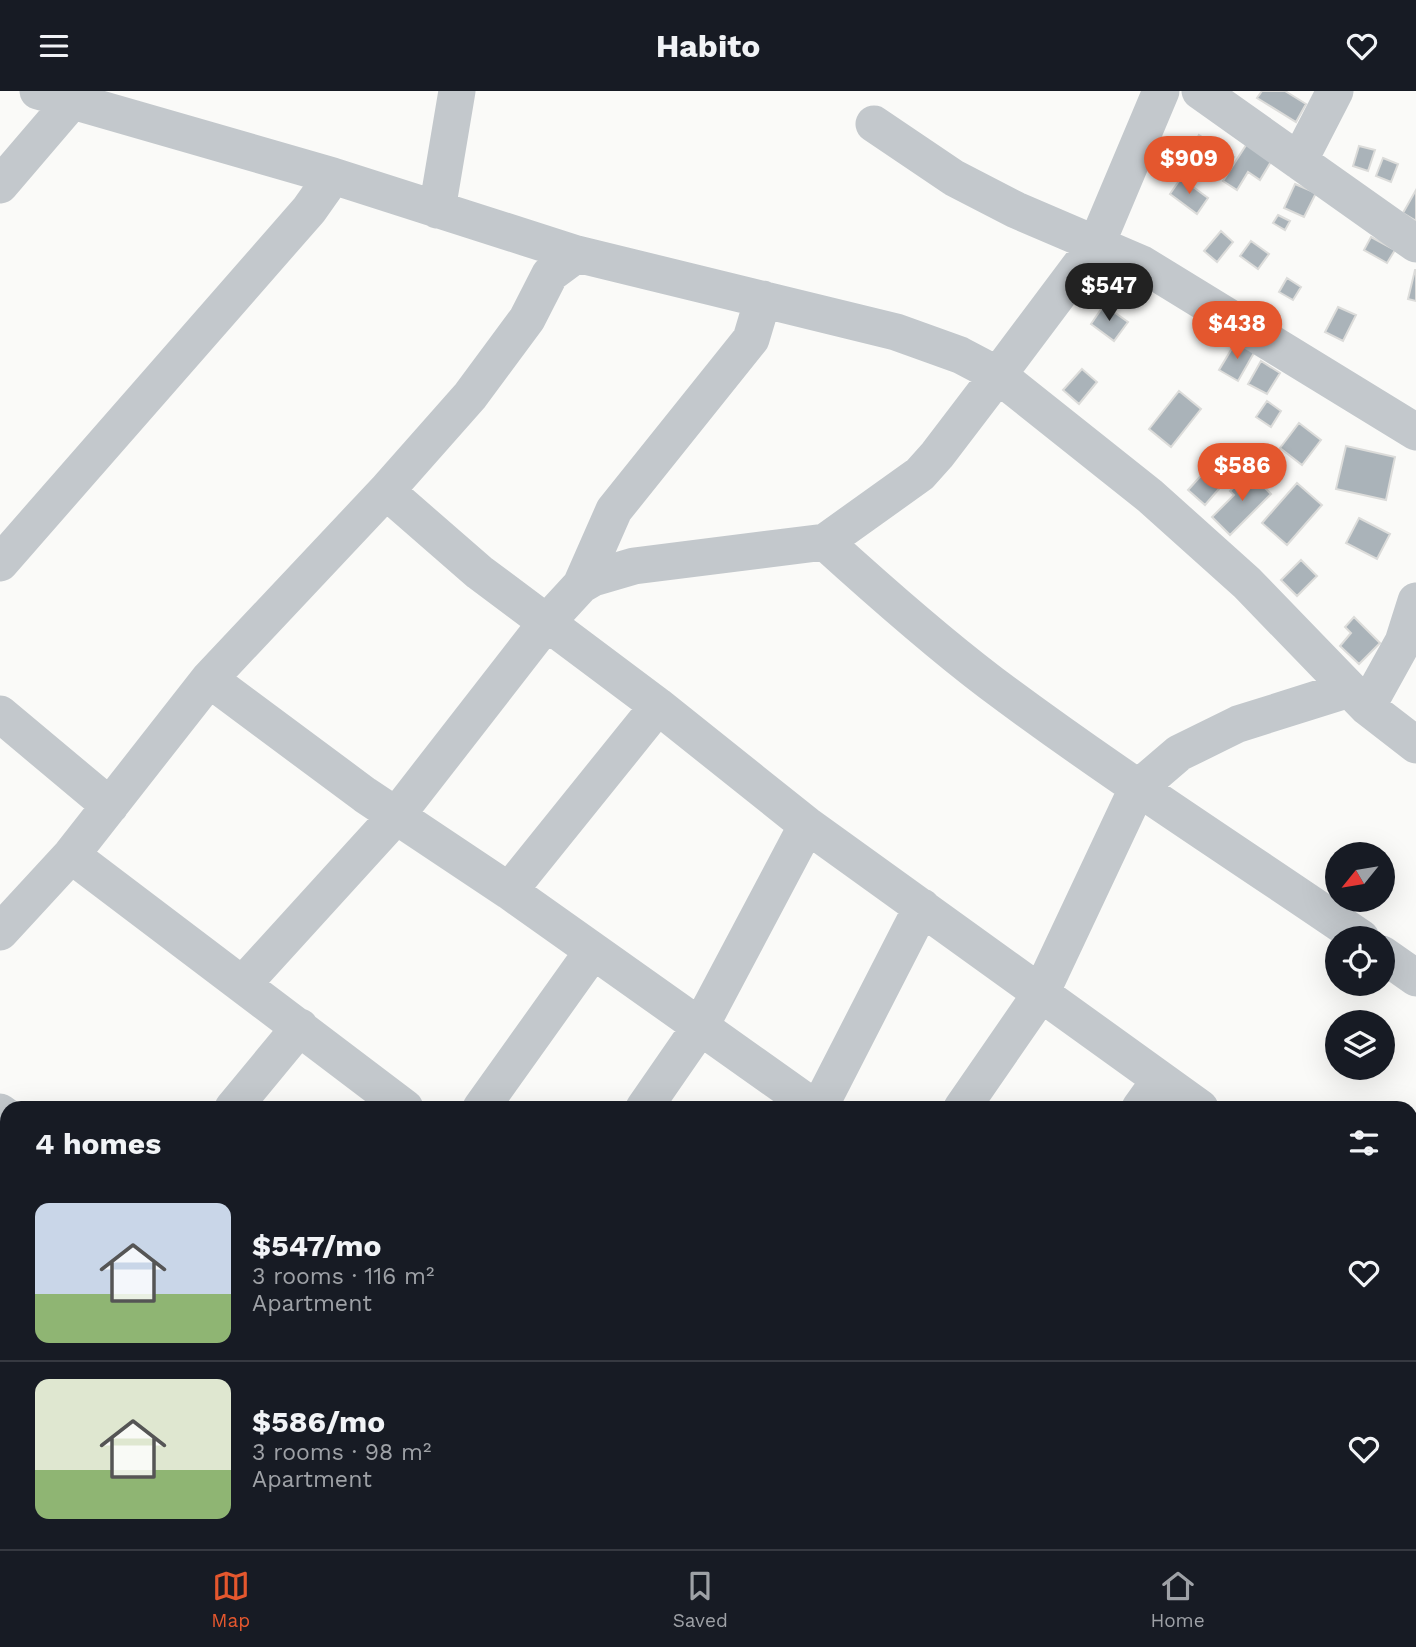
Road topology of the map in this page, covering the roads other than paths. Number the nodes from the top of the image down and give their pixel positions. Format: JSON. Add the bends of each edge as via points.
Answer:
{"nodes":[{"id":1,"x":457,"y":91,"type":"edge"},
{"id":2,"x":1161,"y":91,"type":"edge"},
{"id":3,"x":1200,"y":91,"type":"edge"},
{"id":4,"x":1335,"y":91,"type":"edge"},
{"id":5,"x":55,"y":96,"type":"edge"},
{"id":6,"x":874,"y":124,"type":"dead end"},
{"id":7,"x":1298,"y":161,"type":"junction"},
{"id":8,"x":333,"y":176,"type":"junction"},
{"id":9,"x":0,"y":185,"type":"edge"},
{"id":10,"x":437,"y":210,"type":"junction"},
{"id":11,"x":1097,"y":243,"type":"junction"},
{"id":12,"x":1416,"y":244,"type":"edge"},
{"id":13,"x":564,"y":264,"type":"junction"},
{"id":14,"x":763,"y":299,"type":"junction"},
{"id":15,"x":998,"y":375,"type":"junction"},
{"id":16,"x":1416,"y":432,"type":"edge"},
{"id":17,"x":386,"y":491,"type":"junction"},
{"id":18,"x":825,"y":542,"type":"junction"},
{"id":19,"x":0,"y":563,"type":"edge"},
{"id":20,"x":581,"y":585,"type":"junction"},
{"id":21,"x":1416,"y":601,"type":"edge"},
{"id":22,"x":546,"y":623,"type":"junction"},
{"id":23,"x":209,"y":679,"type":"junction"},
{"id":24,"x":1358,"y":698,"type":"junction"},
{"id":25,"x":658,"y":706,"type":"junction"},
{"id":26,"x":0,"y":714,"type":"edge"},
{"id":27,"x":1416,"y":745,"type":"edge"},
{"id":28,"x":1137,"y":789,"type":"junction"},
{"id":29,"x":110,"y":806,"type":"junction"},
{"id":30,"x":396,"y":816,"type":"junction"},
{"id":31,"x":807,"y":825,"type":"junction"},
{"id":32,"x":71,"y":855,"type":"junction"},
{"id":33,"x":509,"y":891,"type":"junction"},
{"id":34,"x":922,"y":907,"type":"junction"},
{"id":35,"x":1343,"y":926,"type":"edge"},
{"id":36,"x":0,"y":932,"type":"edge"},
{"id":37,"x":593,"y":951,"type":"junction"},
{"id":38,"x":1395,"y":963,"type":"edge"},
{"id":39,"x":1416,"y":978,"type":"edge"},
{"id":40,"x":243,"y":984,"type":"junction"},
{"id":41,"x":1040,"y":995,"type":"junction"},
{"id":42,"x":300,"y":1027,"type":"junction"},
{"id":43,"x":700,"y":1027,"type":"junction"},
{"id":44,"x":1150,"y":1094,"type":"edge"},
{"id":45,"x":239,"y":1101,"type":"edge"},
{"id":46,"x":396,"y":1101,"type":"edge"},
{"id":47,"x":486,"y":1101,"type":"edge"},
{"id":48,"x":649,"y":1101,"type":"edge"},
{"id":49,"x":807,"y":1101,"type":"edge"},
{"id":50,"x":821,"y":1101,"type":"edge"},
{"id":51,"x":967,"y":1101,"type":"edge"},
{"id":52,"x":1175,"y":1101,"type":"edge"}],
"edges":[{"from":1,"to":10,"type":"street"},
{"from":2,"to":11,"type":"street"},
{"from":3,"to":7,"type":"street"},
{"from":4,"to":7,"type":"street"},
{"from":5,"to":8,"type":"street"},
{"from":5,"to":9,"type":"street"},
{"from":6,"to":11,"type":"street","via":[[954,178]]},
{"from":7,"to":12,"type":"street"},
{"from":8,"to":10,"type":"street"},
{"from":8,"to":19,"type":"street","via":[[309,210]]},
{"from":10,"to":13,"type":"street","via":[[524,238]]},
{"from":11,"to":15,"type":"street"},
{"from":11,"to":16,"type":"street","via":[[1142,264]]},
{"from":13,"to":14,"type":"street"},
{"from":13,"to":17,"type":"street","via":[[470,396]]},
{"from":14,"to":15,"type":"street","via":[[896,332],[960,355]]},
{"from":14,"to":20,"type":"street","via":[[751,339],[614,510]]},
{"from":15,"to":18,"type":"street","via":[[920,474]]},
{"from":15,"to":24,"type":"street","via":[[1150,496],[1237,574]]},
{"from":17,"to":22,"type":"street"},
{"from":17,"to":23,"type":"street"},
{"from":18,"to":20,"type":"street","via":[[634,566]]},
{"from":18,"to":28,"type":"street","via":[[989,681]]},
{"from":20,"to":22,"type":"street"},
{"from":21,"to":24,"type":"street","via":[[1404,642]]},
{"from":22,"to":25,"type":"street"},
{"from":22,"to":30,"type":"street"},
{"from":23,"to":29,"type":"street"},
{"from":23,"to":30,"type":"street"},
{"from":24,"to":27,"type":"street"},
{"from":24,"to":28,"type":"street","via":[[1238,724],[1179,753]]},
{"from":25,"to":31,"type":"street"},
{"from":25,"to":33,"type":"street"},
{"from":26,"to":29,"type":"street"},
{"from":28,"to":35,"type":"street"},
{"from":28,"to":41,"type":"street"},
{"from":29,"to":32,"type":"street"},
{"from":30,"to":33,"type":"street"},
{"from":30,"to":40,"type":"street"},
{"from":31,"to":34,"type":"street"},
{"from":31,"to":43,"type":"street"},
{"from":32,"to":36,"type":"street"},
{"from":32,"to":40,"type":"street"},
{"from":33,"to":37,"type":"street"},
{"from":34,"to":41,"type":"street"},
{"from":34,"to":50,"type":"street"},
{"from":37,"to":43,"type":"street"},
{"from":37,"to":47,"type":"street"},
{"from":38,"to":39,"type":"street"},
{"from":40,"to":42,"type":"street"},
{"from":41,"to":44,"type":"street"},
{"from":41,"to":51,"type":"street"},
{"from":42,"to":45,"type":"street"},
{"from":42,"to":46,"type":"street"},
{"from":43,"to":48,"type":"street"},
{"from":43,"to":49,"type":"street"},
{"from":44,"to":52,"type":"street"}]}
